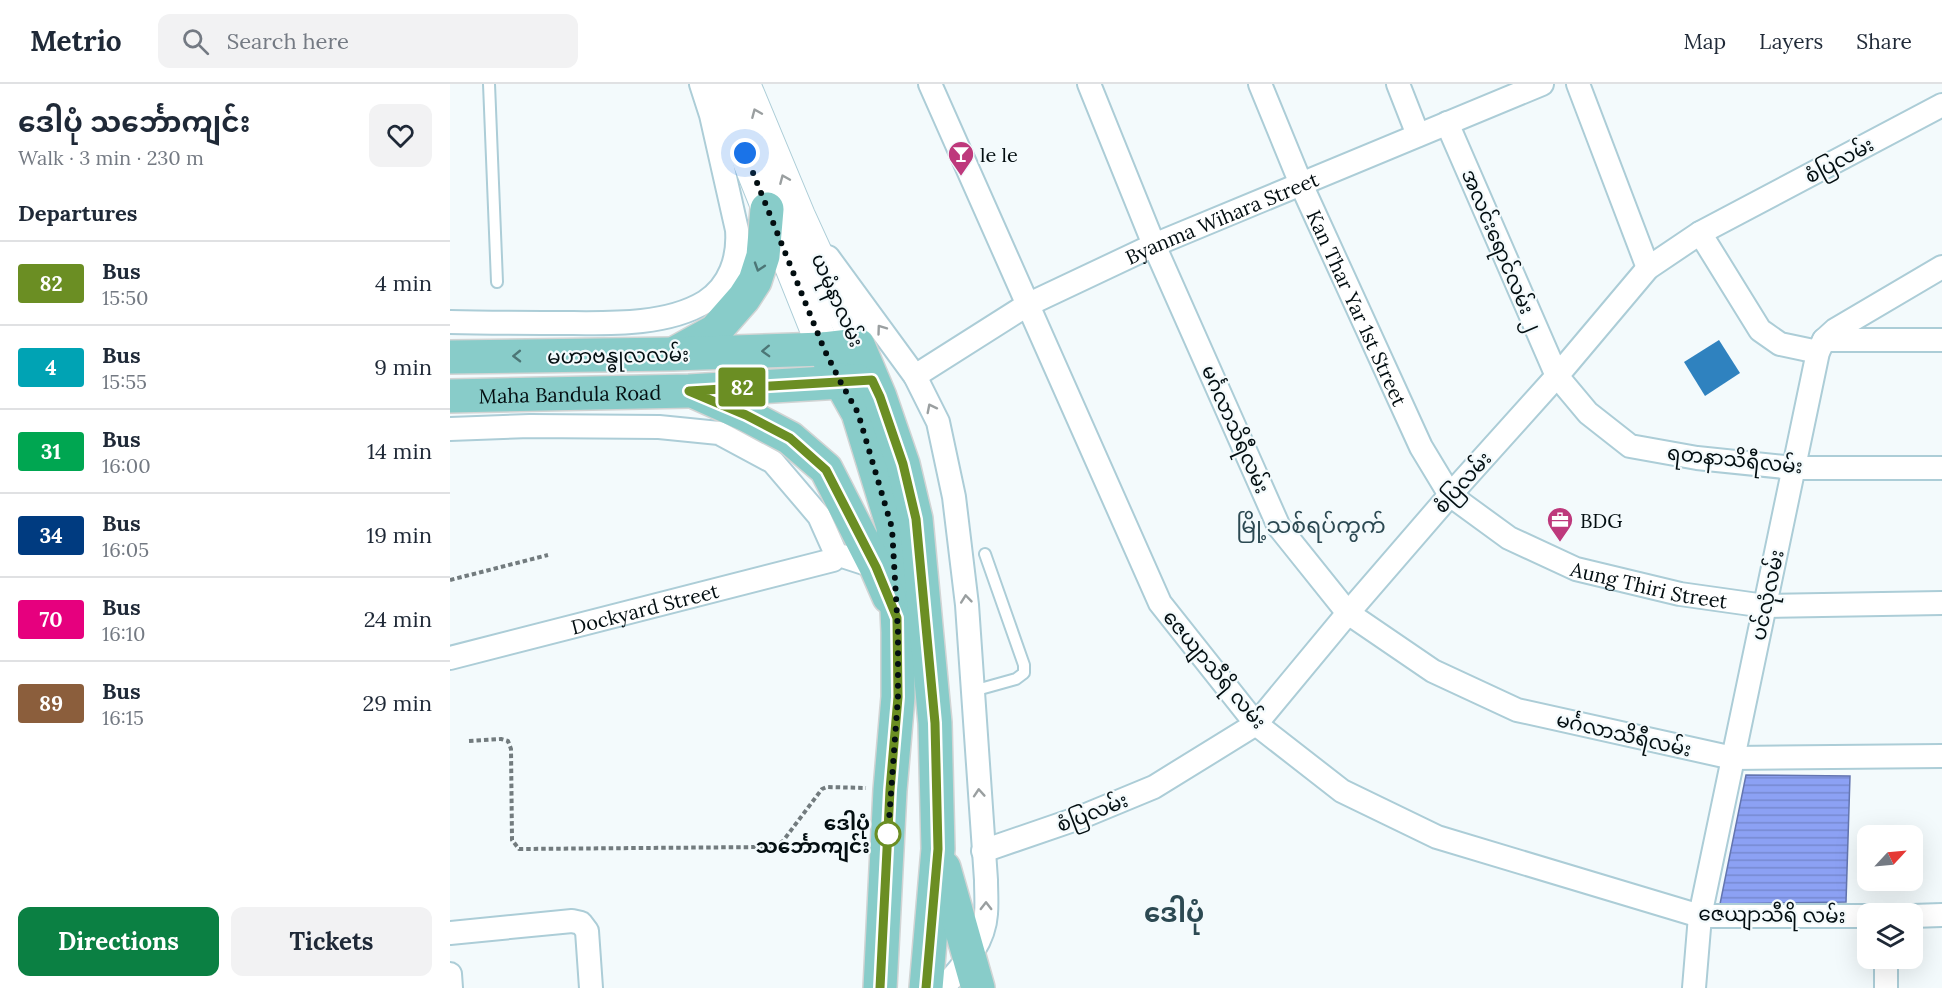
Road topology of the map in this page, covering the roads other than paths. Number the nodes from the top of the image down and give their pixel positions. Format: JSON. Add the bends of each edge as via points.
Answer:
{"nodes":[{"id":1,"x":489,"y":84,"type":"edge"},
{"id":2,"x":744,"y":84,"type":"edge"},
{"id":3,"x":930,"y":84,"type":"edge"},
{"id":4,"x":1089,"y":84,"type":"edge"},
{"id":5,"x":1260,"y":84,"type":"edge"},
{"id":6,"x":1398,"y":84,"type":"edge"},
{"id":7,"x":1542,"y":84,"type":"edge"},
{"id":8,"x":1578,"y":84,"type":"edge"},
{"id":9,"x":712,"y":86,"type":"edge"},
{"id":10,"x":1942,"y":105,"type":"edge"},
{"id":11,"x":1447,"y":123,"type":"junction"},
{"id":12,"x":1418,"y":135,"type":"junction"},
{"id":13,"x":1301,"y":184,"type":"junction"},
{"id":14,"x":767,"y":209,"type":"junction"},
{"id":15,"x":799,"y":216,"type":"junction"},
{"id":16,"x":1700,"y":233,"type":"junction"},
{"id":17,"x":1154,"y":245,"type":"junction"},
{"id":18,"x":1942,"y":267,"type":"edge"},
{"id":19,"x":1648,"y":268,"type":"junction"},
{"id":20,"x":496,"y":282,"type":"dead end"},
{"id":21,"x":1027,"y":305,"type":"junction"},
{"id":22,"x":450,"y":322,"type":"edge"},
{"id":23,"x":1942,"y":340,"type":"edge"},
{"id":24,"x":858,"y":345,"type":"junction"},
{"id":25,"x":1821,"y":346,"type":"junction"},
{"id":26,"x":824,"y":349,"type":"junction"},
{"id":27,"x":673,"y":354,"type":"junction"},
{"id":28,"x":450,"y":357,"type":"edge"},
{"id":29,"x":915,"y":376,"type":"junction"},
{"id":30,"x":1557,"y":376,"type":"junction"},
{"id":31,"x":872,"y":380,"type":"junction"},
{"id":32,"x":840,"y":381,"type":"junction"},
{"id":33,"x":689,"y":391,"type":"junction"},
{"id":34,"x":450,"y":396,"type":"edge"},
{"id":35,"x":450,"y":429,"type":"edge"},
{"id":36,"x":1794,"y":468,"type":"junction"},
{"id":37,"x":1942,"y":468,"type":"edge"},
{"id":38,"x":1450,"y":495,"type":"junction"},
{"id":39,"x":836,"y":554,"type":"junction"},
{"id":40,"x":985,"y":554,"type":"dead end"},
{"id":41,"x":876,"y":567,"type":"junction"},
{"id":42,"x":1942,"y":603,"type":"edge"},
{"id":43,"x":1765,"y":606,"type":"junction"},
{"id":44,"x":1348,"y":614,"type":"junction"},
{"id":45,"x":897,"y":618,"type":"junction"},
{"id":46,"x":450,"y":658,"type":"edge"},
{"id":47,"x":972,"y":691,"type":"junction"},
{"id":48,"x":1256,"y":724,"type":"junction"},
{"id":49,"x":1942,"y":756,"type":"edge"},
{"id":50,"x":1733,"y":758,"type":"junction"},
{"id":51,"x":938,"y":849,"type":"junction"},
{"id":52,"x":983,"y":851,"type":"junction"},
{"id":53,"x":1942,"y":915,"type":"edge"},
{"id":54,"x":1700,"y":916,"type":"junction"},
{"id":55,"x":1857,"y":916,"type":"edge"},
{"id":56,"x":1923,"y":916,"type":"edge"},
{"id":57,"x":450,"y":933,"type":"edge"},
{"id":58,"x":969,"y":957,"type":"junction"},
{"id":59,"x":1886,"y":969,"type":"edge"},
{"id":60,"x":450,"y":974,"type":"edge"},
{"id":61,"x":451,"y":988,"type":"edge"},
{"id":62,"x":591,"y":988,"type":"edge"},
{"id":63,"x":880,"y":988,"type":"edge"},
{"id":64,"x":926,"y":988,"type":"edge"},
{"id":65,"x":943,"y":988,"type":"edge"},
{"id":66,"x":978,"y":988,"type":"edge"},
{"id":67,"x":1694,"y":988,"type":"edge"},
{"id":68,"x":1886,"y":988,"type":"edge"}],
"edges":[{"from":1,"to":20,"type":"lane"},
{"from":15,"to":2,"type":"main road","name":"ယမုံနာလမ်း","one_way":true},
{"from":3,"to":21,"type":"street","name":"ဇေယျာသီရိ လမ်း"},
{"from":4,"to":17,"type":"street","name":"မင်္ဂလာသိရီလမ်း"},
{"from":5,"to":13,"type":"street","name":"Kan Thar Yar 1st Street"},
{"from":6,"to":12,"type":"street"},
{"from":7,"to":11,"type":"street","name":"Byanma Wihara Street"},
{"from":8,"to":19,"type":"street"},
{"from":9,"to":14,"type":"main road"},
{"from":9,"to":22,"type":"street","via":[[711,115],[738,248],[728,276],[707,301],[682,312],[649,319],[600,323]]},
{"from":10,"to":16,"type":"street","name":"စံပြလမ်း"},
{"from":11,"to":12,"type":"street","name":"Byanma Wihara Street"},
{"from":11,"to":30,"type":"street","name":"အလင်းရောင်လမ်း ၂"},
{"from":12,"to":13,"type":"street","name":"Byanma Wihara Street"},
{"from":13,"to":17,"type":"street","name":"Byanma Wihara Street"},
{"from":13,"to":38,"type":"street","name":"Kan Thar Yar 1st Street","via":[[1421,447]]},
{"from":14,"to":26,"type":"main road"},
{"from":14,"to":27,"type":"main road","one_way":true,"via":[[763,256],[744,298],[716,331]]},
{"from":15,"to":24,"type":"main road","name":"ယမုံနာလမ်း"},
{"from":29,"to":15,"type":"street","one_way":true},
{"from":16,"to":19,"type":"street","name":"စံပြလမ်း"},
{"from":16,"to":25,"type":"street","via":[[1760,330],[1780,344]]},
{"from":17,"to":21,"type":"street","name":"Byanma Wihara Street"},
{"from":17,"to":44,"type":"street","name":"မင်္ဂလာသိရီလမ်း","via":[[1279,527]]},
{"from":18,"to":25,"type":"street","via":[[1835,330]]},
{"from":19,"to":30,"type":"street","name":"စံပြလမ်း"},
{"from":21,"to":29,"type":"street","name":"Byanma Wihara Street"},
{"from":21,"to":48,"type":"street","name":"ဇေယျာသီရိ လမ်း","via":[[1160,603]]},
{"from":23,"to":25,"type":"street"},
{"from":24,"to":26,"type":"main road","name":"မဟာဗန္ဓုလလမ်း"},
{"from":24,"to":31,"type":"main road","name":"ယမုံနာလမ်း"},
{"from":25,"to":36,"type":"street","name":"ပင်လုံလမ်း"},
{"from":26,"to":27,"type":"main road","name":"မဟာဗန္ဓုလလမ်း","one_way":true},
{"from":26,"to":32,"type":"main road","name":"ယမုံနာလမ်း"},
{"from":27,"to":28,"type":"main road","name":"မဟာဗန္ဓုလလမ်း","one_way":true},
{"from":47,"to":29,"type":"street","one_way":true,"via":[[967,605],[954,498],[939,423]]},
{"from":30,"to":36,"type":"street","name":"ရတနာသိရီလမ်း","via":[[1588,413],[1630,446]]},
{"from":30,"to":38,"type":"street","name":"စံပြလမ်း"},
{"from":31,"to":32,"type":"main road","name":"Maha Bandula Road"},
{"from":31,"to":51,"type":"main road","name":"ယမုံနာလမ်း","via":[[903,464],[916,519],[935,723]]},
{"from":32,"to":33,"type":"main road","name":"Maha Bandula Road"},
{"from":32,"to":45,"type":"main road","name":"ယမုံနာလမ်း","via":[[858,413],[892,528]]},
{"from":33,"to":34,"type":"main road","name":"Maha Bandula Road"},
{"from":33,"to":41,"type":"main road","name":"Maha Bandula Road","via":[[790,438],[826,470]]},
{"from":35,"to":39,"type":"street","via":[[638,427],[719,433],[773,462],[819,516]]},
{"from":36,"to":37,"type":"street","name":"ရတနာသိရီလမ်း"},
{"from":36,"to":43,"type":"street","name":"ပင်လုံလမ်း"},
{"from":38,"to":43,"type":"street","name":"Aung Thiri Street","via":[[1509,538],[1576,569],[1680,594]]},
{"from":38,"to":44,"type":"street","name":"စံပြလမ်း"},
{"from":39,"to":41,"type":"street"},
{"from":39,"to":46,"type":"street","name":"Dockyard Street","via":[[833,560]]},
{"from":40,"to":47,"type":"lane","via":[[1024,673],[1016,679]]},
{"from":41,"to":45,"type":"main road","name":"Maha Bandula Road"},
{"from":42,"to":43,"type":"street","name":"Aung Thiri Street"},
{"from":43,"to":50,"type":"street","name":"ပင်လုံလမ်း"},
{"from":44,"to":48,"type":"street","name":"စံပြလမ်း"},
{"from":44,"to":50,"type":"street","name":"မင်္ဂလာသိရီလမ်း","via":[[1433,671],[1517,710]]},
{"from":45,"to":63,"type":"main road","name":"ယမုံနာလမ်း","via":[[898,697]]},
{"from":52,"to":47,"type":"street","one_way":true},
{"from":48,"to":52,"type":"street","name":"စံပြလမ်း","via":[[1154,788]]},
{"from":48,"to":54,"type":"street","name":"ဇေယျာသီရိ လမ်း","via":[[1342,792],[1437,837]]},
{"from":49,"to":50,"type":"street","name":"မင်္ဂလာသိရီလမ်း"},
{"from":50,"to":54,"type":"street","name":"ပင်လုံလမ်း"},
{"from":51,"to":58,"type":"main road"},
{"from":51,"to":64,"type":"main road","name":"ယမုံနာလမ်း"},
{"from":58,"to":52,"type":"street","one_way":true,"via":[[979,941],[986,916]]},
{"from":53,"to":56,"type":"street"},
{"from":54,"to":55,"type":"street","name":"ဇေယျာသီရိ လမ်း"},
{"from":54,"to":67,"type":"street","name":"ပင်လုံလမ်း"},
{"from":57,"to":62,"type":"street","via":[[580,923],[587,931]]},
{"from":58,"to":65,"type":"street"},
{"from":58,"to":66,"type":"main road"},
{"from":59,"to":68,"type":"street"},
{"from":60,"to":61,"type":"street"}]}
